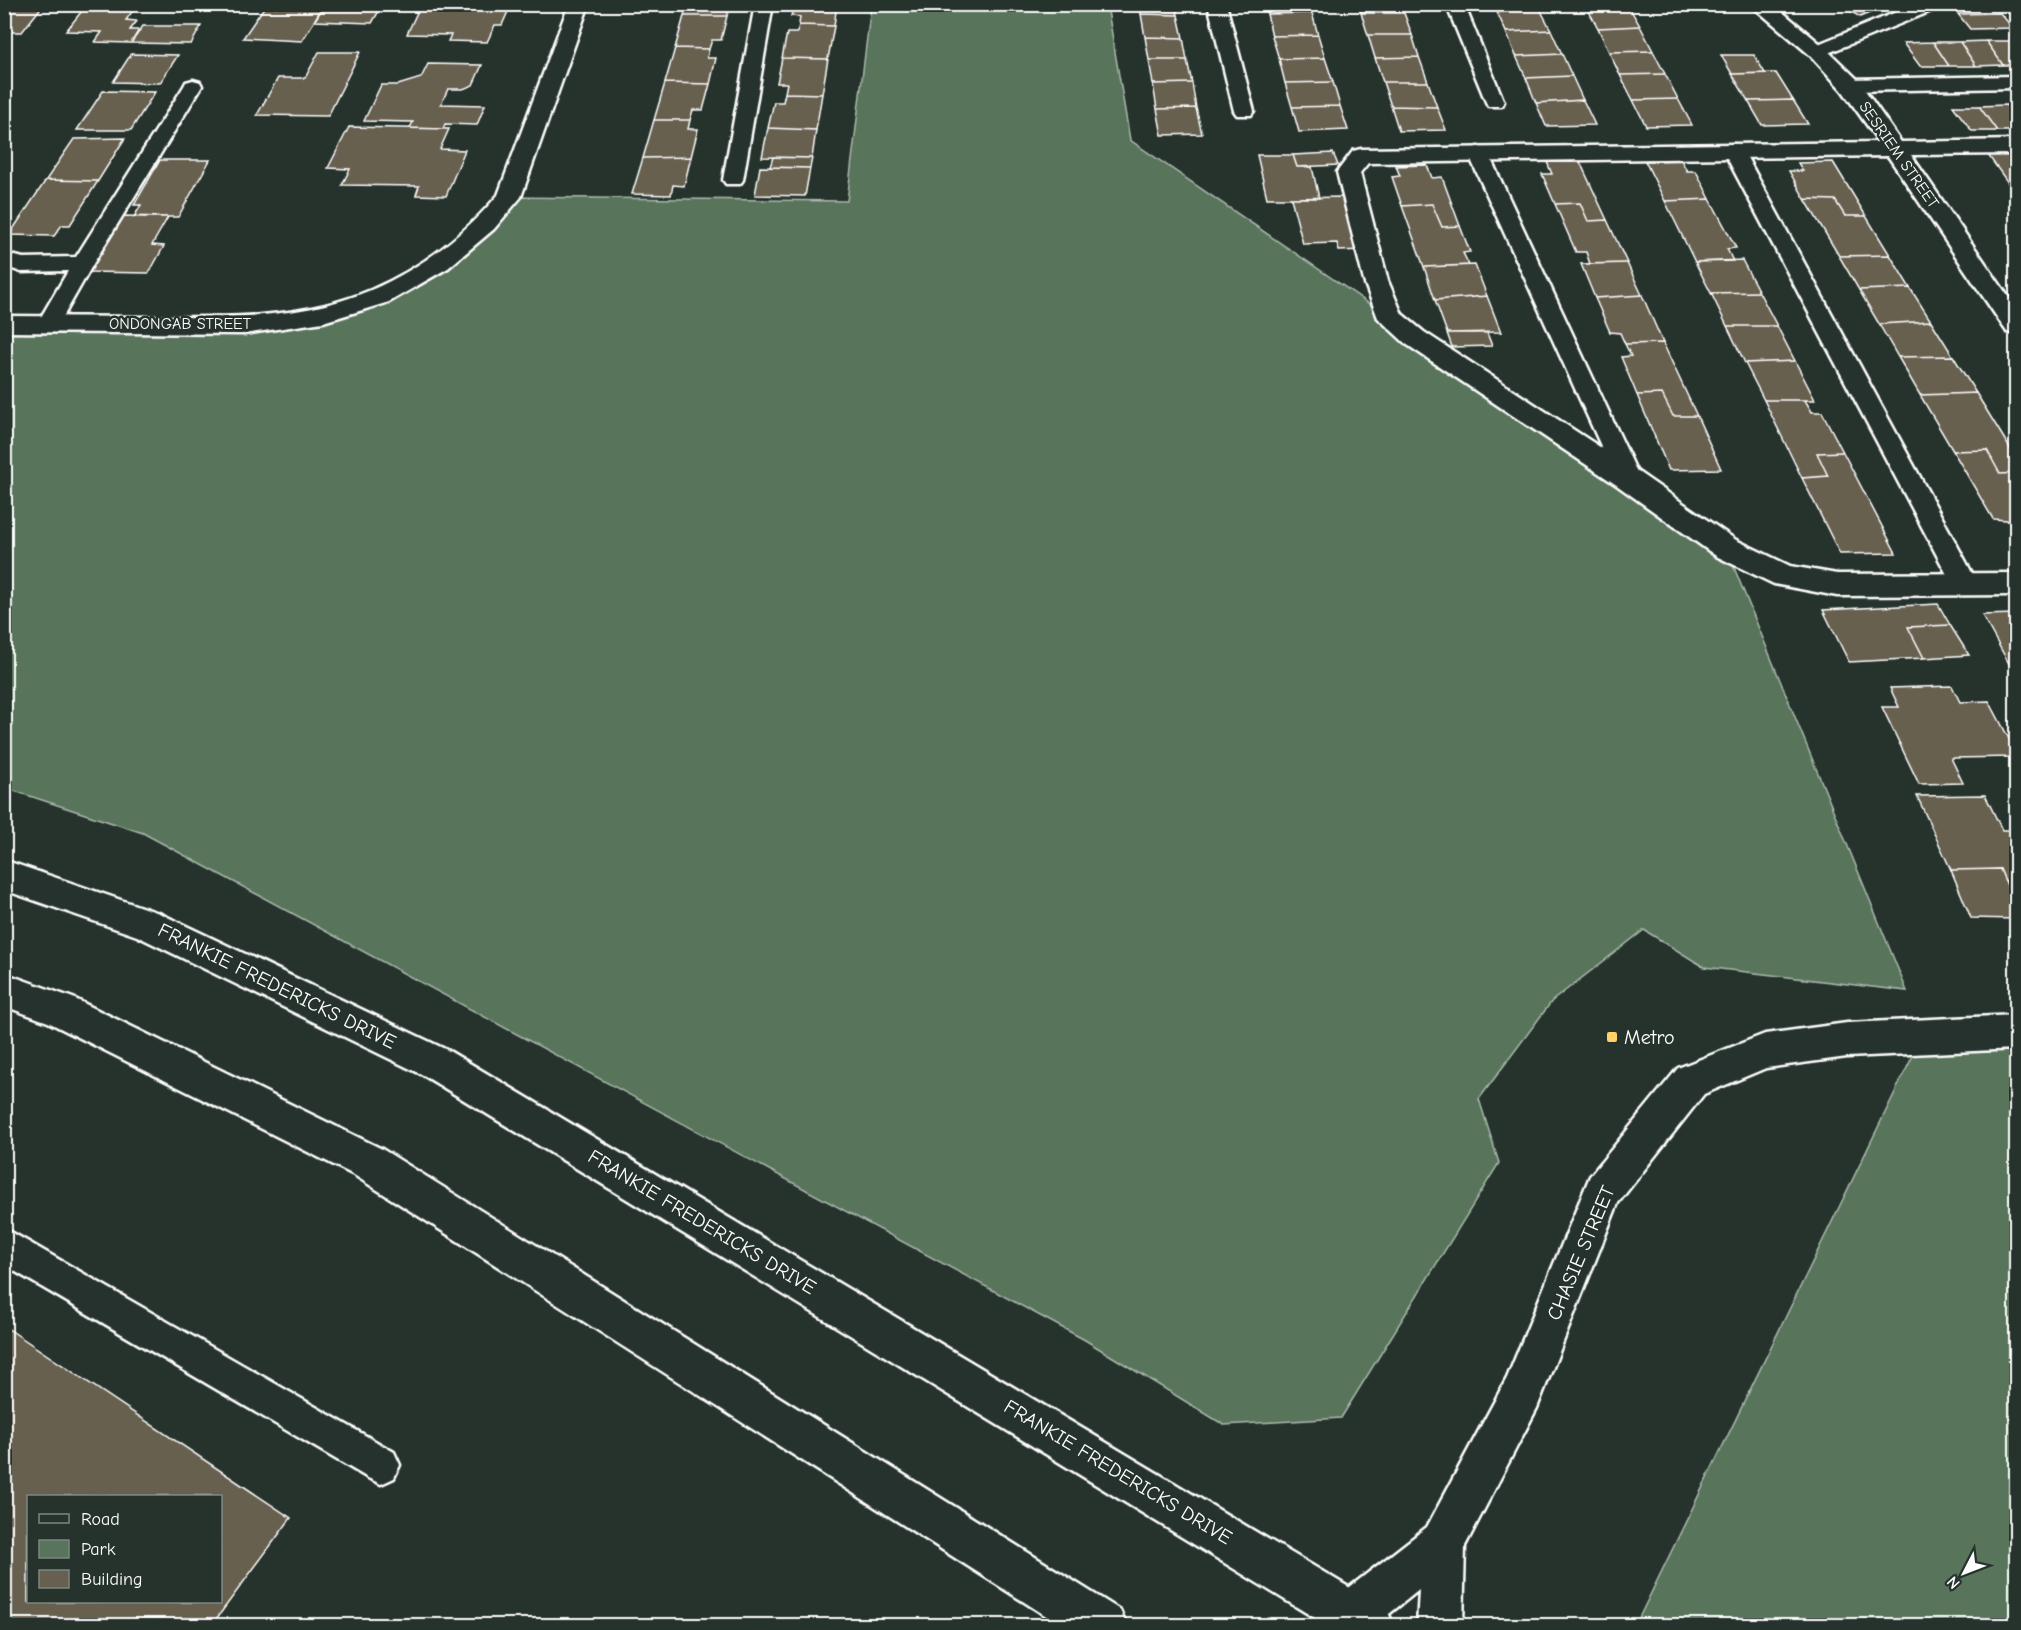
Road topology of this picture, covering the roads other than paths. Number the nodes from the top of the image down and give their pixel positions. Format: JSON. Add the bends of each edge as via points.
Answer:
{"nodes":[{"id":1,"x":579,"y":4,"type":"edge"},
{"id":2,"x":765,"y":4,"type":"edge"},
{"id":3,"x":1217,"y":4,"type":"edge"},
{"id":4,"x":1455,"y":4,"type":"edge"},
{"id":5,"x":1760,"y":4,"type":"edge"},
{"id":6,"x":1933,"y":4,"type":"edge"},
{"id":7,"x":1817,"y":51,"type":"junction"},
{"id":8,"x":2016,"y":82,"type":"edge"},
{"id":9,"x":1850,"y":85,"type":"junction"},
{"id":10,"x":193,"y":86,"type":"dead end"},
{"id":11,"x":1495,"y":102,"type":"dead end"},
{"id":12,"x":1244,"y":111,"type":"dead end"},
{"id":13,"x":1893,"y":147,"type":"junction"},
{"id":14,"x":2016,"y":147,"type":"edge"},
{"id":15,"x":1732,"y":150,"type":"junction"},
{"id":16,"x":1478,"y":153,"type":"junction"},
{"id":17,"x":733,"y":180,"type":"dead end"},
{"id":18,"x":4,"y":259,"type":"edge"},
{"id":19,"x":82,"y":264,"type":"junction"},
{"id":20,"x":4,"y":324,"type":"edge"},
{"id":21,"x":48,"y":324,"type":"junction"},
{"id":22,"x":2016,"y":326,"type":"edge"},
{"id":23,"x":1628,"y":479,"type":"junction"},
{"id":24,"x":1965,"y":584,"type":"junction"},
{"id":25,"x":2016,"y":584,"type":"edge"},
{"id":26,"x":4,"y":875,"type":"edge"},
{"id":27,"x":4,"y":989,"type":"edge"},
{"id":28,"x":2016,"y":1032,"type":"edge"},
{"id":29,"x":4,"y":1245,"type":"edge"},
{"id":30,"x":381,"y":1465,"type":"dead end"},
{"id":31,"x":1443,"y":1543,"type":"junction"},
{"id":32,"x":1357,"y":1622,"type":"edge"},
{"id":33,"x":1104,"y":1626,"type":"edge"},
{"id":34,"x":1440,"y":1626,"type":"edge"}],
"edges":[{"from":1,"to":21,"type":"street","name":"ONDONGAB STREET","via":[[509,197],[486,224],[439,263],[380,296],[323,314],[244,326]]},
{"from":2,"to":17,"type":"lane"},
{"from":3,"to":12,"type":"lane"},
{"from":4,"to":11,"type":"lane"},
{"from":5,"to":7,"type":"street","name":"SESRIEM STREET"},
{"from":6,"to":7,"type":"lane"},
{"from":7,"to":9,"type":"street","name":"SESRIEM STREET"},
{"from":8,"to":9,"type":"lane"},
{"from":9,"to":13,"type":"street","name":"SESRIEM STREET"},
{"from":10,"to":19,"type":"lane"},
{"from":13,"to":14,"type":"street"},
{"from":13,"to":15,"type":"street"},
{"from":13,"to":22,"type":"street","name":"SESRIEM STREET"},
{"from":15,"to":16,"type":"street"},
{"from":15,"to":24,"type":"lane"},
{"from":16,"to":23,"type":"lane"},
{"from":16,"to":23,"type":"street","via":[[1361,156],[1348,172],[1376,281],[1391,318],[1415,338]]},
{"from":18,"to":19,"type":"lane","via":[[21,265]]},
{"from":19,"to":21,"type":"lane"},
{"from":20,"to":21,"type":"street","name":"ONDONGAB STREET"},
{"from":23,"to":24,"type":"street","via":[[1726,548],[1784,576],[1837,585]]},
{"from":24,"to":25,"type":"street"},
{"from":26,"to":32,"type":"street","name":"FRANKIE FREDERICKS DRIVE","via":[[147,924],[436,1063]]},
{"from":27,"to":33,"type":"street","via":[[60,1010],[368,1162]]},
{"from":28,"to":31,"type":"street","name":"CHASIE STREET","via":[[1847,1040],[1765,1051],[1691,1081],[1604,1190],[1522,1393]]},
{"from":29,"to":30,"type":"lane"},
{"from":31,"to":32,"type":"street","name":"CHASIE STREET"},
{"from":31,"to":34,"type":"street","name":"CHASIE STREET"}]}
